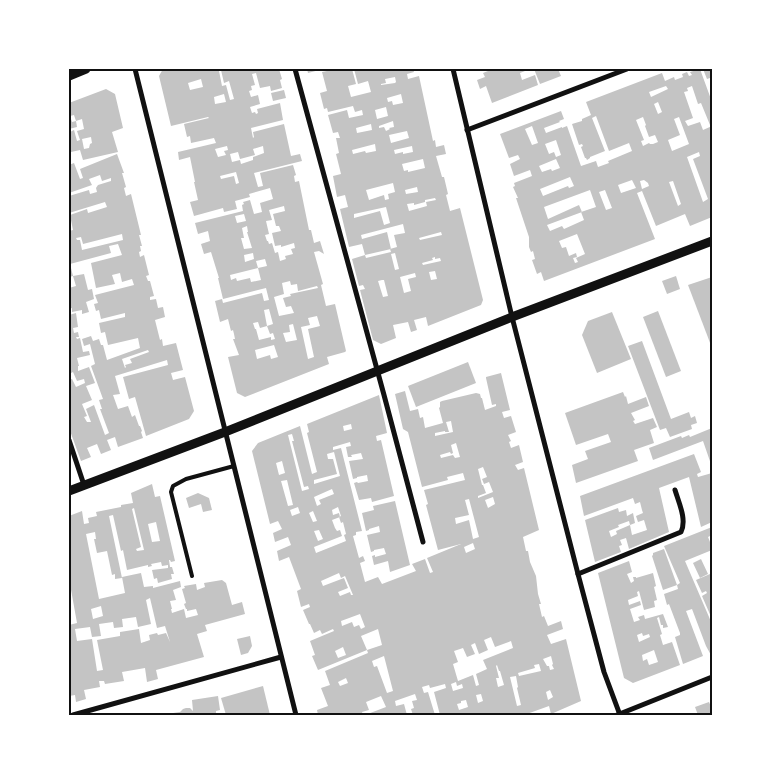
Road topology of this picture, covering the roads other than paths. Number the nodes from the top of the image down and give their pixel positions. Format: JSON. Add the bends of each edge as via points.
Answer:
{"nodes":[{"id":1,"x":86,"y":69,"type":"edge"},
{"id":2,"x":135,"y":69,"type":"edge"},
{"id":3,"x":295,"y":69,"type":"edge"},
{"id":4,"x":453,"y":69,"type":"edge"},
{"id":5,"x":627,"y":69,"type":"edge"},
{"id":6,"x":69,"y":76,"type":"edge"},
{"id":7,"x":467,"y":130,"type":"junction"},
{"id":8,"x":712,"y":241,"type":"edge"},
{"id":9,"x":512,"y":317,"type":"junction"},
{"id":10,"x":378,"y":371,"type":"junction"},
{"id":11,"x":225,"y":432,"type":"junction"},
{"id":12,"x":69,"y":440,"type":"edge"},
{"id":13,"x":234,"y":466,"type":"junction"},
{"id":14,"x":84,"y":486,"type":"junction"},
{"id":15,"x":675,"y":490,"type":"dead end"},
{"id":16,"x":69,"y":491,"type":"edge"},
{"id":17,"x":423,"y":542,"type":"dead end"},
{"id":18,"x":578,"y":574,"type":"junction"},
{"id":19,"x":192,"y":576,"type":"dead end"},
{"id":20,"x":281,"y":657,"type":"junction"},
{"id":21,"x":712,"y":677,"type":"edge"},
{"id":22,"x":73,"y":715,"type":"edge"},
{"id":23,"x":296,"y":715,"type":"edge"},
{"id":24,"x":619,"y":715,"type":"edge"}],
"edges":[{"from":1,"to":6,"type":"street"},
{"from":2,"to":11,"type":"street"},
{"from":3,"to":10,"type":"street"},
{"from":4,"to":7,"type":"street"},
{"from":5,"to":7,"type":"street"},
{"from":7,"to":9,"type":"street"},
{"from":8,"to":9,"type":"street"},
{"from":9,"to":10,"type":"street"},
{"from":9,"to":18,"type":"street"},
{"from":10,"to":11,"type":"street"},
{"from":10,"to":17,"type":"street"},
{"from":11,"to":13,"type":"street"},
{"from":11,"to":14,"type":"street"},
{"from":12,"to":14,"type":"street"},
{"from":13,"to":19,"type":"lane","via":[[186,479],[173,486],[171,492]]},
{"from":13,"to":20,"type":"street"},
{"from":14,"to":16,"type":"street"},
{"from":15,"to":18,"type":"street","via":[[682,516],[681,532]]},
{"from":18,"to":24,"type":"street"},
{"from":20,"to":22,"type":"street"},
{"from":20,"to":23,"type":"street"},
{"from":21,"to":24,"type":"street"}]}
